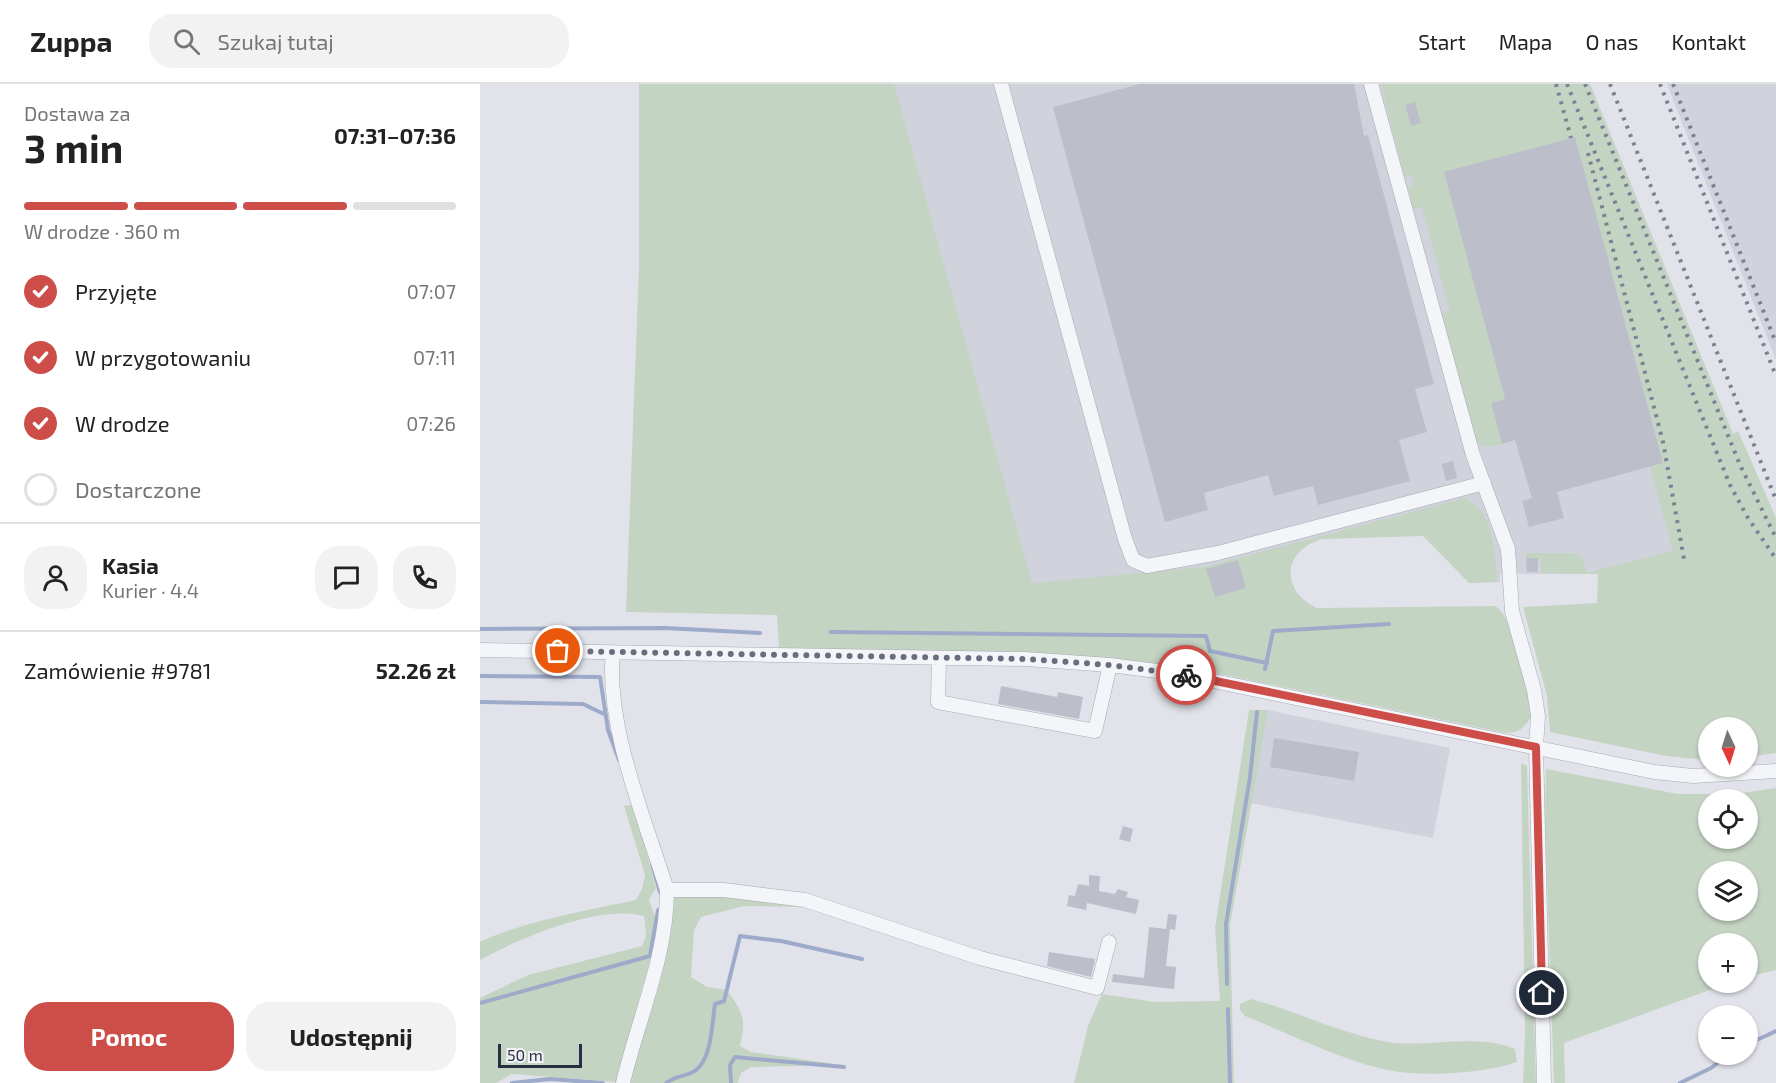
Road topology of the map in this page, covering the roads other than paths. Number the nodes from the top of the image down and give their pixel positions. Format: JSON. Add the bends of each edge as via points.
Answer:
{"nodes":[{"id":1,"x":1001,"y":84,"type":"edge"},
{"id":2,"x":1371,"y":84,"type":"edge"},
{"id":3,"x":1484,"y":483,"type":"junction"},
{"id":4,"x":480,"y":650,"type":"edge"},
{"id":5,"x":612,"y":652,"type":"junction"},
{"id":6,"x":939,"y":658,"type":"junction"},
{"id":7,"x":1110,"y":665,"type":"junction"},
{"id":8,"x":1536,"y":747,"type":"junction"},
{"id":9,"x":1776,"y":771,"type":"edge"},
{"id":10,"x":666,"y":890,"type":"junction"},
{"id":11,"x":1109,"y":942,"type":"dead end"},
{"id":12,"x":623,"y":1080,"type":"edge"},
{"id":13,"x":1544,"y":1083,"type":"edge"}],
"edges":[{"from":1,"to":3,"type":"street","via":[[1133,560],[1147,566],[1218,553]]},
{"from":2,"to":3,"type":"street"},
{"from":3,"to":8,"type":"street","via":[[1508,549],[1512,611],[1538,716]]},
{"from":4,"to":5,"type":"street"},
{"from":5,"to":6,"type":"street"},
{"from":5,"to":10,"type":"street","via":[[613,709]]},
{"from":6,"to":7,"type":"street"},
{"from":6,"to":7,"type":"street","via":[[938,702],[1095,731]]},
{"from":7,"to":8,"type":"street","via":[[1180,674]]},
{"from":8,"to":9,"type":"street","via":[[1654,772],[1693,776]]},
{"from":8,"to":13,"type":"street"},
{"from":10,"to":11,"type":"street","via":[[724,890],[805,900],[980,958],[1097,988]]},
{"from":10,"to":12,"type":"street","via":[[662,945]]}]}
